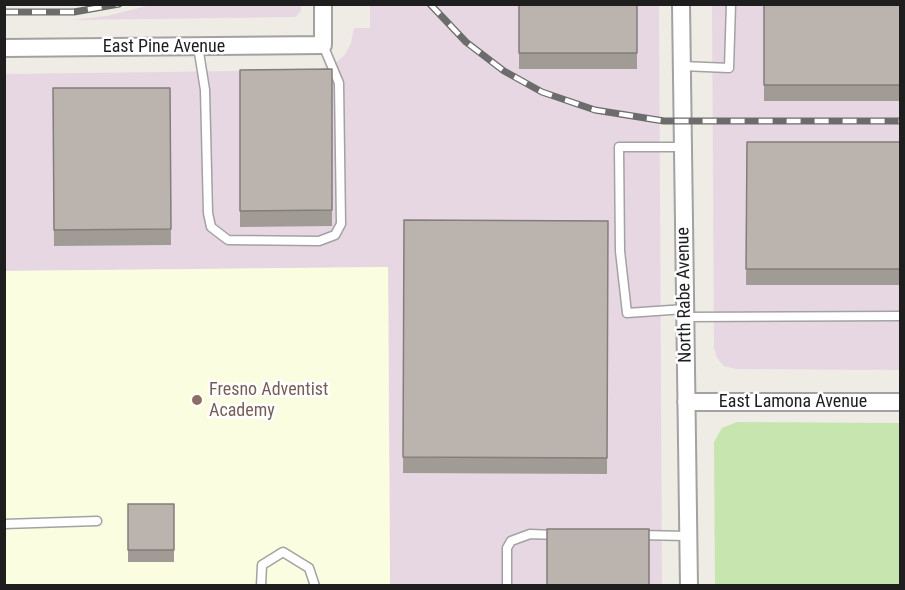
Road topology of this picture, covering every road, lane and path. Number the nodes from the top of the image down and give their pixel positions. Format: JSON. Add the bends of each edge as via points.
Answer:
{"nodes":[{"id":1,"x":323,"y":4,"type":"edge"},
{"id":2,"x":681,"y":4,"type":"edge"},
{"id":3,"x":731,"y":4,"type":"edge"},
{"id":4,"x":323,"y":45,"type":"junction"},
{"id":5,"x":198,"y":46,"type":"junction"},
{"id":6,"x":4,"y":48,"type":"edge"},
{"id":7,"x":682,"y":66,"type":"junction"},
{"id":8,"x":683,"y":147,"type":"junction"},
{"id":9,"x":685,"y":313,"type":"junction"},
{"id":10,"x":900,"y":316,"type":"edge"},
{"id":11,"x":686,"y":402,"type":"junction"},
{"id":12,"x":900,"y":402,"type":"edge"},
{"id":13,"x":97,"y":521,"type":"dead end"},
{"id":14,"x":4,"y":524,"type":"edge"},
{"id":15,"x":562,"y":535,"type":"edge"},
{"id":16,"x":628,"y":535,"type":"edge"},
{"id":17,"x":688,"y":536,"type":"junction"},
{"id":18,"x":261,"y":585,"type":"edge"},
{"id":19,"x":315,"y":585,"type":"edge"},
{"id":20,"x":507,"y":585,"type":"edge"},
{"id":21,"x":689,"y":585,"type":"edge"}],
"edges":[{"from":1,"to":4,"type":"street"},
{"from":2,"to":7,"type":"street","name":"North Rabe Avenue"},
{"from":3,"to":7,"type":"lane","via":[[729,68]]},
{"from":4,"to":5,"type":"street","name":"East Pine Avenue"},
{"from":4,"to":5,"type":"lane","via":[[339,83],[341,102],[341,224],[335,235],[319,241],[228,240],[211,227],[205,101]]},
{"from":5,"to":6,"type":"street","name":"East Pine Avenue"},
{"from":7,"to":8,"type":"street","name":"North Rabe Avenue"},
{"from":8,"to":9,"type":"street","name":"North Rabe Avenue"},
{"from":8,"to":9,"type":"lane","via":[[619,147],[620,251],[627,313]]},
{"from":9,"to":10,"type":"lane"},
{"from":9,"to":11,"type":"street","name":"North Rabe Avenue"},
{"from":11,"to":12,"type":"street","name":"East Lamona Avenue"},
{"from":11,"to":17,"type":"street","name":"North Rabe Avenue"},
{"from":13,"to":14,"type":"lane"},
{"from":15,"to":20,"type":"lane","via":[[530,534],[511,541],[507,548]]},
{"from":16,"to":17,"type":"lane"},
{"from":17,"to":21,"type":"street","name":"North Rabe Avenue"},
{"from":18,"to":19,"type":"lane","via":[[262,565],[283,552],[309,568]]}]}
